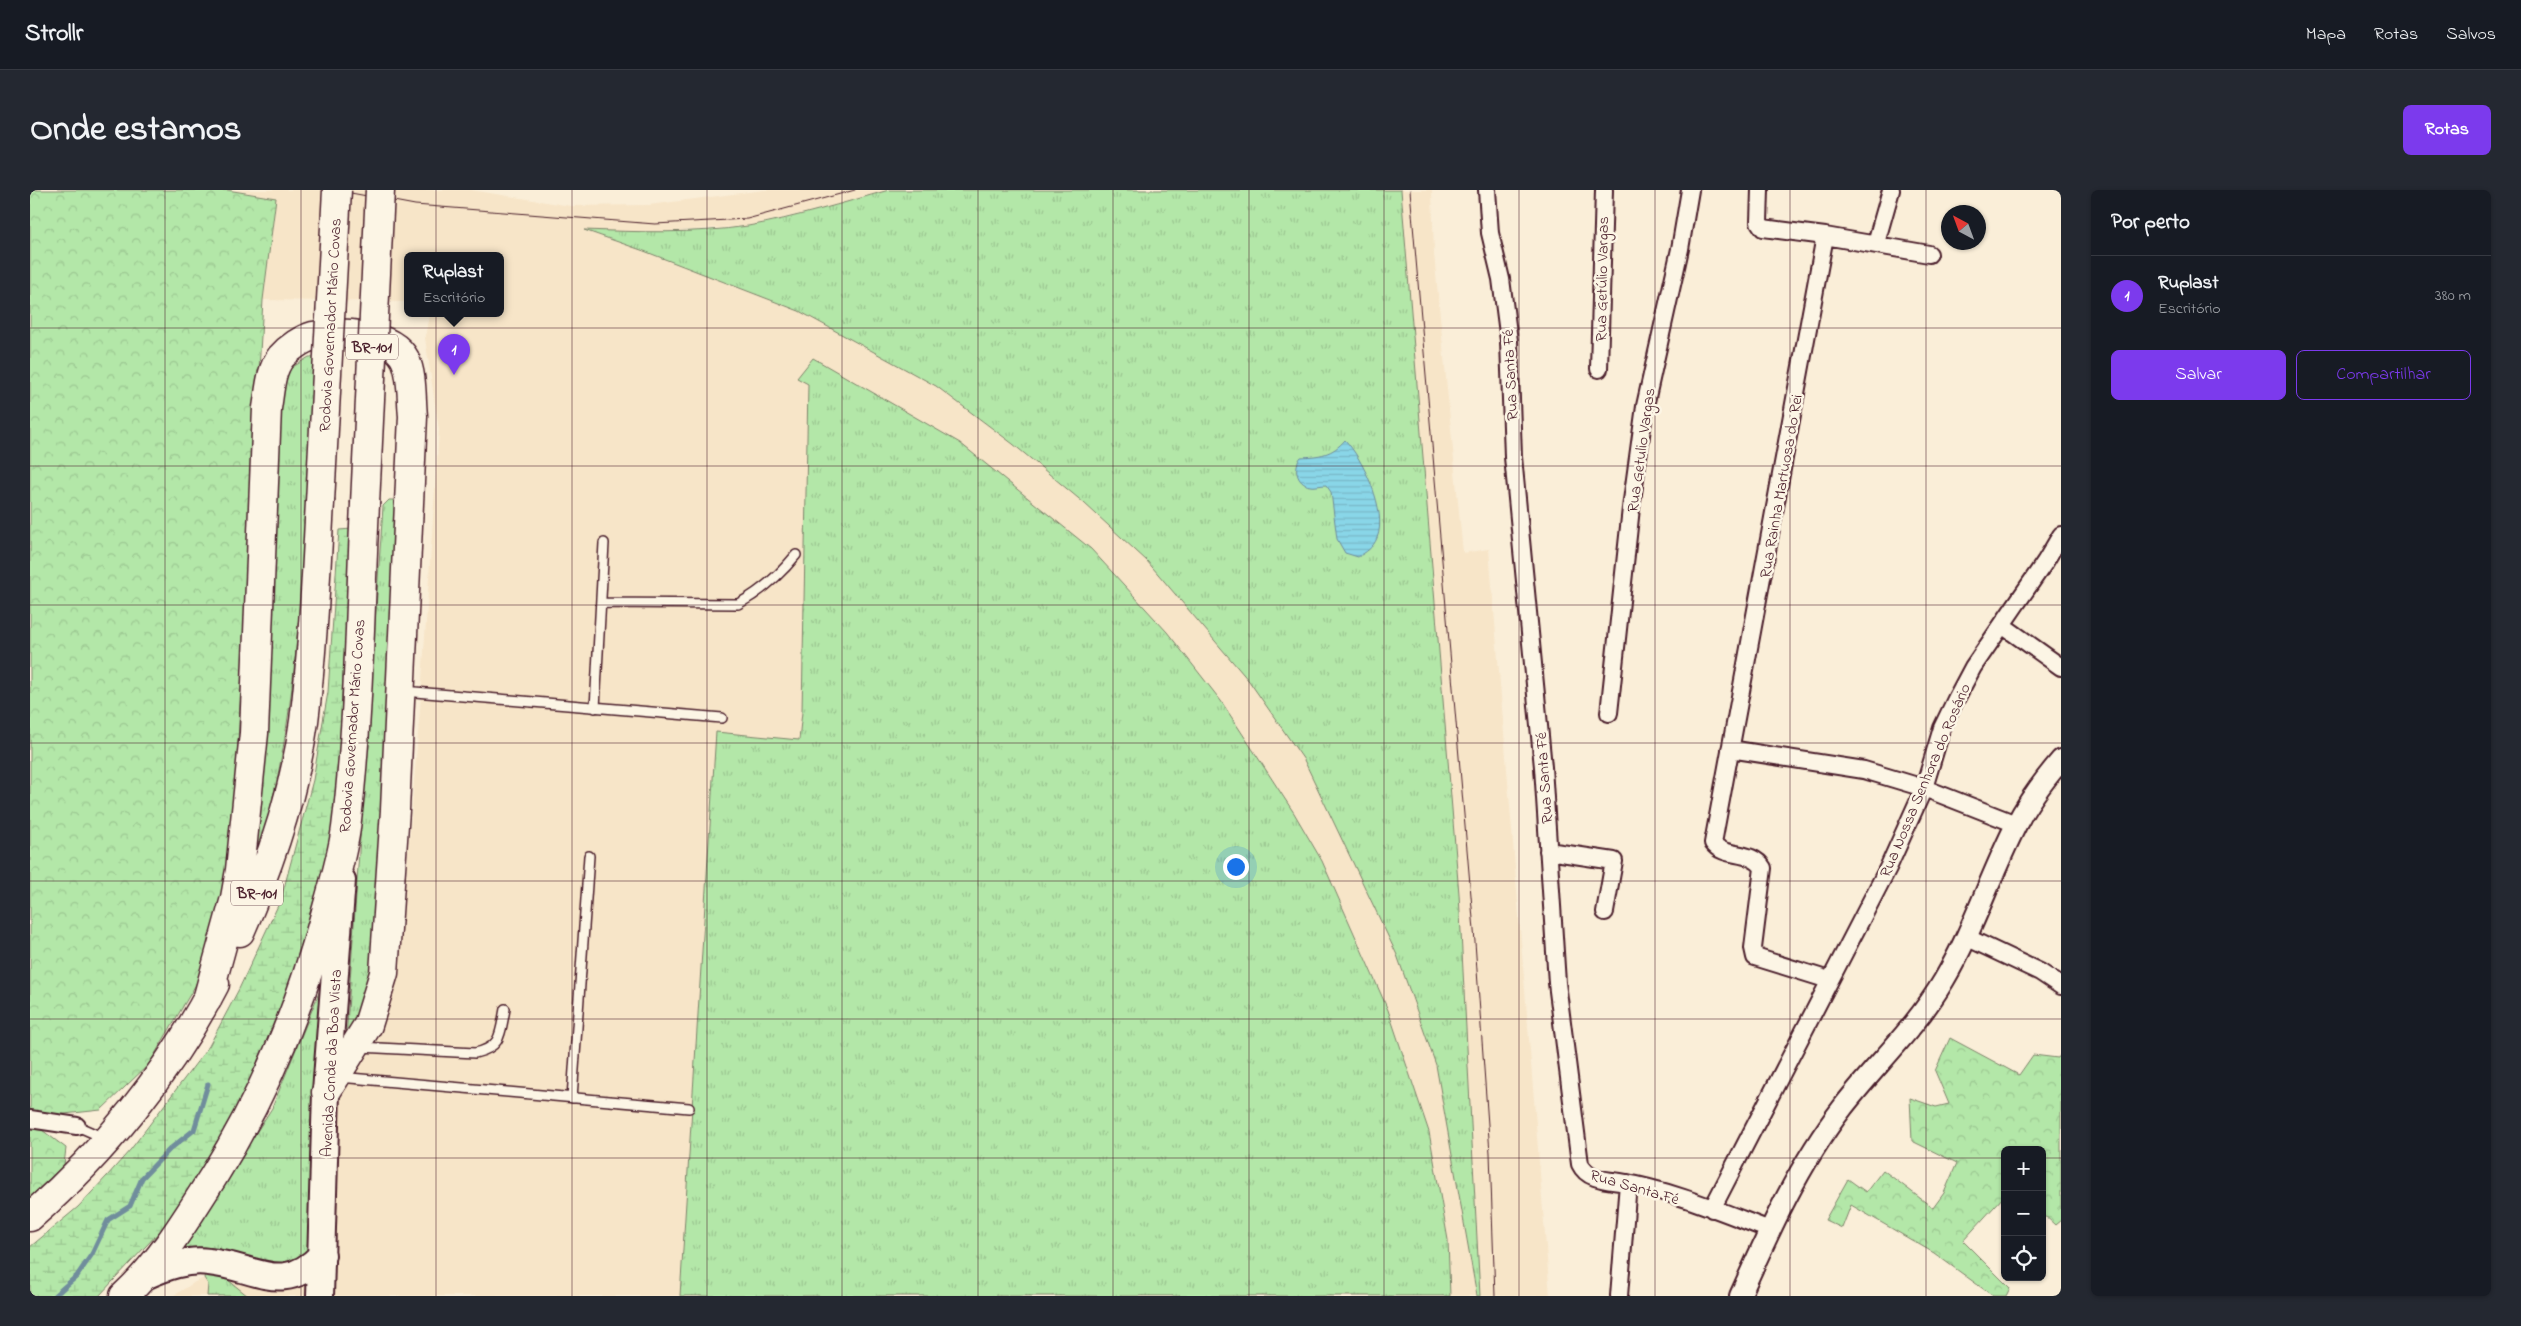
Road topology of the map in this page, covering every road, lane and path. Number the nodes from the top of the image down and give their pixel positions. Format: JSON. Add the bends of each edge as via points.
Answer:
{"nodes":[{"id":1,"x":337,"y":190,"type":"edge"},
{"id":2,"x":380,"y":190,"type":"edge"},
{"id":3,"x":1487,"y":190,"type":"edge"},
{"id":4,"x":1604,"y":190,"type":"edge"},
{"id":5,"x":1690,"y":190,"type":"edge"},
{"id":6,"x":1760,"y":190,"type":"edge"},
{"id":7,"x":1891,"y":190,"type":"edge"},
{"id":8,"x":1825,"y":236,"type":"junction"},
{"id":9,"x":1876,"y":243,"type":"junction"},
{"id":10,"x":1928,"y":254,"type":"dead end"},
{"id":11,"x":1599,"y":369,"type":"dead end"},
{"id":12,"x":2061,"y":535,"type":"edge"},
{"id":13,"x":604,"y":543,"type":"dead end"},
{"id":14,"x":796,"y":555,"type":"dead end"},
{"id":15,"x":601,"y":603,"type":"junction"},
{"id":16,"x":2002,"y":625,"type":"junction"},
{"id":17,"x":2061,"y":667,"type":"edge"},
{"id":18,"x":400,"y":691,"type":"junction"},
{"id":19,"x":595,"y":708,"type":"junction"},
{"id":20,"x":1609,"y":713,"type":"dead end"},
{"id":21,"x":722,"y":718,"type":"dead end"},
{"id":22,"x":1730,"y":749,"type":"junction"},
{"id":23,"x":2061,"y":760,"type":"edge"},
{"id":24,"x":1924,"y":788,"type":"junction"},
{"id":25,"x":2016,"y":824,"type":"junction"},
{"id":26,"x":346,"y":830,"type":"junction"},
{"id":27,"x":1548,"y":851,"type":"junction"},
{"id":28,"x":589,"y":856,"type":"dead end"},
{"id":29,"x":1605,"y":912,"type":"dead end"},
{"id":30,"x":1966,"y":937,"type":"junction"},
{"id":31,"x":1829,"y":980,"type":"junction"},
{"id":32,"x":2061,"y":986,"type":"edge"},
{"id":33,"x":207,"y":1000,"type":"junction"},
{"id":34,"x":505,"y":1009,"type":"dead end"},
{"id":35,"x":355,"y":1046,"type":"junction"},
{"id":36,"x":331,"y":1084,"type":"junction"},
{"id":37,"x":572,"y":1098,"type":"junction"},
{"id":38,"x":689,"y":1108,"type":"dead end"},
{"id":39,"x":30,"y":1120,"type":"edge"},
{"id":40,"x":77,"y":1126,"type":"joint"},
{"id":41,"x":108,"y":1139,"type":"junction"},
{"id":42,"x":1628,"y":1183,"type":"junction"},
{"id":43,"x":1712,"y":1208,"type":"junction"},
{"id":44,"x":30,"y":1217,"type":"edge"},
{"id":45,"x":1770,"y":1230,"type":"junction"},
{"id":46,"x":322,"y":1255,"type":"junction"},
{"id":47,"x":231,"y":1267,"type":"junction"},
{"id":48,"x":145,"y":1276,"type":"junction"},
{"id":49,"x":124,"y":1296,"type":"edge"},
{"id":50,"x":259,"y":1296,"type":"edge"},
{"id":51,"x":320,"y":1296,"type":"edge"},
{"id":52,"x":1619,"y":1296,"type":"edge"},
{"id":53,"x":1740,"y":1296,"type":"edge"}],
"edges":[{"from":1,"to":33,"type":"highway","name":"Rodovia Governador Mário Covas","number":"BR-101","bridge":true,"via":[[304,722],[290,787],[264,878]]},
{"from":2,"to":26,"type":"highway","name":"Rodovia Governador Mário Covas","number":"BR-101","bridge":true},
{"from":3,"to":27,"type":"street","name":"Rua Santa Fé","via":[[1490,233],[1501,279],[1509,341],[1513,457]]},
{"from":4,"to":11,"type":"street","name":"Rua Getúlio Vargas"},
{"from":5,"to":20,"type":"street","name":"Rua Getulio Vargas","via":[[1645,406]]},
{"from":6,"to":8,"type":"street","via":[[1759,222],[1763,228]]},
{"from":7,"to":9,"type":"street"},
{"from":8,"to":9,"type":"street"},
{"from":8,"to":22,"type":"street","name":"Rua Rainha Martuosa do Rei"},
{"from":9,"to":10,"type":"street"},
{"from":12,"to":16,"type":"street","name":"Rua Nossa Senhora do Rosário"},
{"from":13,"to":15,"type":"lane"},
{"from":14,"to":15,"type":"lane","via":[[778,576],[738,604]]},
{"from":15,"to":19,"type":"lane"},
{"from":16,"to":17,"type":"street"},
{"from":16,"to":24,"type":"street","name":"Rua Nossa Senhora do Rosário","via":[[1973,666],[1942,728]]},
{"from":18,"to":19,"type":"lane"},
{"from":18,"to":33,"type":"highway","via":[[413,416],[409,372],[397,349],[376,336],[313,336],[281,357],[273,371],[267,408],[254,733],[240,870]]},
{"from":18,"to":35,"type":"highway","via":[[384,973],[371,1016]]},
{"from":19,"to":21,"type":"lane"},
{"from":22,"to":24,"type":"street","via":[[1857,768]]},
{"from":22,"to":31,"type":"street","name":"Rua Rainha Martuosa do Rei","via":[[1713,843],[1718,849],[1748,856],[1763,868],[1753,951],[1756,957]]},
{"from":23,"to":25,"type":"street"},
{"from":24,"to":25,"type":"street"},
{"from":24,"to":31,"type":"street","name":"Rua Nossa Senhora do Rosário","via":[[1888,868]]},
{"from":25,"to":30,"type":"street"},
{"from":26,"to":36,"type":"main road","name":"Avenida Conde da Boa Vista","number":"BR-101"},
{"from":26,"to":48,"type":"highway","name":"Rodovia Governador Mário Covas","number":"BR-101","via":[[306,985],[273,1066],[224,1159]]},
{"from":27,"to":29,"type":"street","via":[[1614,861]]},
{"from":27,"to":42,"type":"street","name":"Rua Santa Fé","via":[[1558,983],[1580,1164],[1584,1172],[1594,1177]]},
{"from":28,"to":37,"type":"lane"},
{"from":30,"to":32,"type":"street","via":[[2040,972]]},
{"from":30,"to":45,"type":"street","via":[[1926,1009],[1843,1106],[1820,1138]]},
{"from":31,"to":43,"type":"street","name":"Rua Nossa Senhora do Rosário"},
{"from":33,"to":41,"type":"highway","name":"Rodovia Governador Mário Covas","number":"BR-101","via":[[151,1085]]},
{"from":34,"to":35,"type":"lane","via":[[498,1042],[488,1050],[474,1053]]},
{"from":35,"to":36,"type":"highway"},
{"from":36,"to":37,"type":"lane"},
{"from":36,"to":46,"type":"main road","name":"Avenida Conde da Boa Vista","number":"BR-101"},
{"from":37,"to":38,"type":"lane"},
{"from":39,"to":40,"type":"street"},
{"from":40,"to":41,"type":"lane"},
{"from":41,"to":44,"type":"highway","name":"Rodovia Governador Mário Covas","number":"BR-101","via":[[57,1194]]},
{"from":42,"to":43,"type":"street","name":"Rua Santa Fé"},
{"from":42,"to":52,"type":"street"},
{"from":43,"to":45,"type":"street","name":"Rua Santa Fé"},
{"from":45,"to":53,"type":"street"},
{"from":46,"to":47,"type":"main road","via":[[310,1270],[283,1284],[267,1282]]},
{"from":46,"to":51,"type":"main road","name":"Avenida Conde da Boa Vista","number":"BR-101"},
{"from":47,"to":48,"type":"main road","number":"BR-101","via":[[191,1261]]},
{"from":47,"to":50,"type":"main road"},
{"from":48,"to":49,"type":"highway","name":"Rodovia Governador Mário Covas","number":"BR-101"}]}
